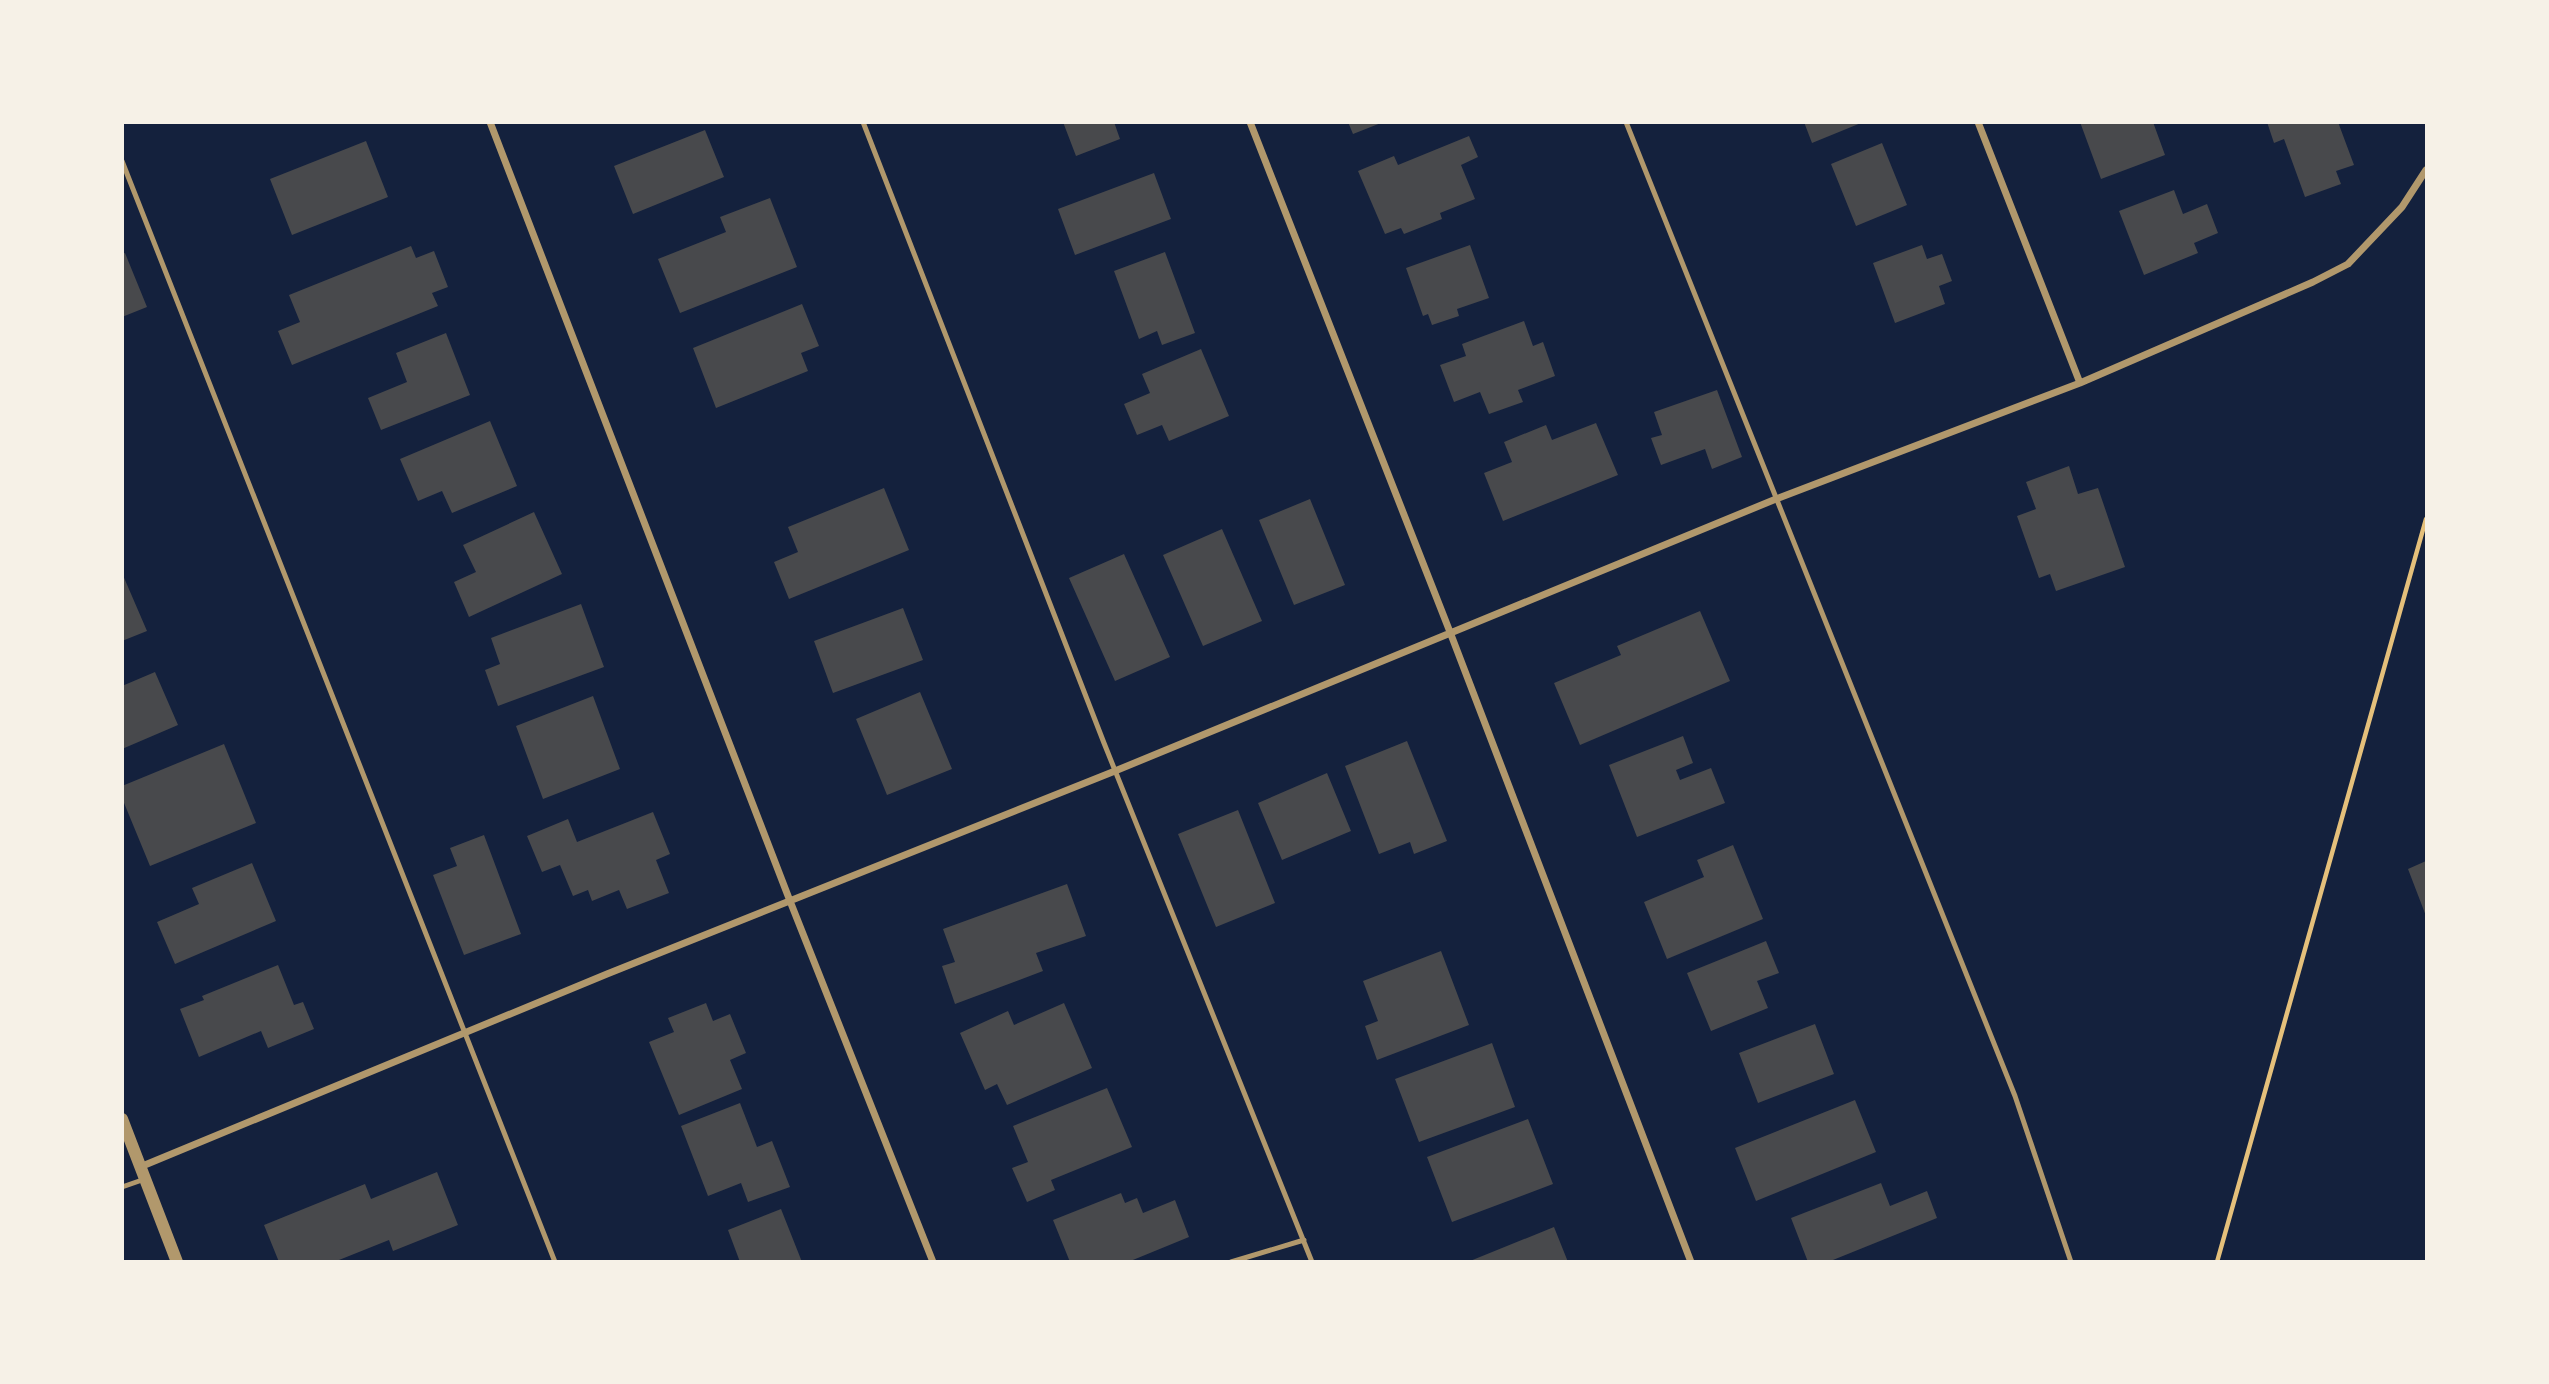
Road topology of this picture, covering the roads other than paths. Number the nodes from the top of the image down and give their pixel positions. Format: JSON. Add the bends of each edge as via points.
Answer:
{"nodes":[{"id":1,"x":490,"y":122,"type":"edge"},
{"id":2,"x":863,"y":122,"type":"edge"},
{"id":3,"x":1250,"y":122,"type":"edge"},
{"id":4,"x":1626,"y":122,"type":"edge"},
{"id":5,"x":1978,"y":122,"type":"edge"},
{"id":6,"x":122,"y":161,"type":"edge"},
{"id":7,"x":2427,"y":170,"type":"edge"},
{"id":8,"x":2080,"y":383,"type":"junction"},
{"id":9,"x":1776,"y":499,"type":"junction"},
{"id":10,"x":1450,"y":632,"type":"junction"},
{"id":11,"x":1115,"y":771,"type":"junction"},
{"id":12,"x":790,"y":901,"type":"junction"},
{"id":13,"x":466,"y":1033,"type":"junction"},
{"id":14,"x":122,"y":1119,"type":"edge"},
{"id":15,"x":143,"y":1173,"type":"junction"},
{"id":16,"x":122,"y":1187,"type":"edge"},
{"id":17,"x":1304,"y":1240,"type":"junction"},
{"id":18,"x":177,"y":1262,"type":"edge"},
{"id":19,"x":555,"y":1262,"type":"edge"},
{"id":20,"x":933,"y":1262,"type":"edge"},
{"id":21,"x":1231,"y":1262,"type":"edge"},
{"id":22,"x":1312,"y":1262,"type":"edge"},
{"id":23,"x":1691,"y":1262,"type":"edge"},
{"id":24,"x":2071,"y":1262,"type":"edge"}],
"edges":[{"from":1,"to":12,"type":"street"},
{"from":2,"to":11,"type":"lane"},
{"from":3,"to":10,"type":"street"},
{"from":4,"to":9,"type":"lane"},
{"from":5,"to":8,"type":"street"},
{"from":6,"to":13,"type":"lane"},
{"from":7,"to":8,"type":"street","via":[[2402,207],[2347,264]]},
{"from":8,"to":9,"type":"street"},
{"from":9,"to":10,"type":"street"},
{"from":9,"to":24,"type":"lane","via":[[2015,1096]]},
{"from":10,"to":11,"type":"street"},
{"from":10,"to":23,"type":"street"},
{"from":11,"to":12,"type":"street"},
{"from":11,"to":17,"type":"lane"},
{"from":12,"to":13,"type":"street"},
{"from":12,"to":20,"type":"street"},
{"from":13,"to":15,"type":"street"},
{"from":13,"to":19,"type":"lane"},
{"from":14,"to":15,"type":"street"},
{"from":15,"to":16,"type":"lane"},
{"from":15,"to":18,"type":"street"},
{"from":17,"to":21,"type":"lane"},
{"from":17,"to":22,"type":"lane"}]}
